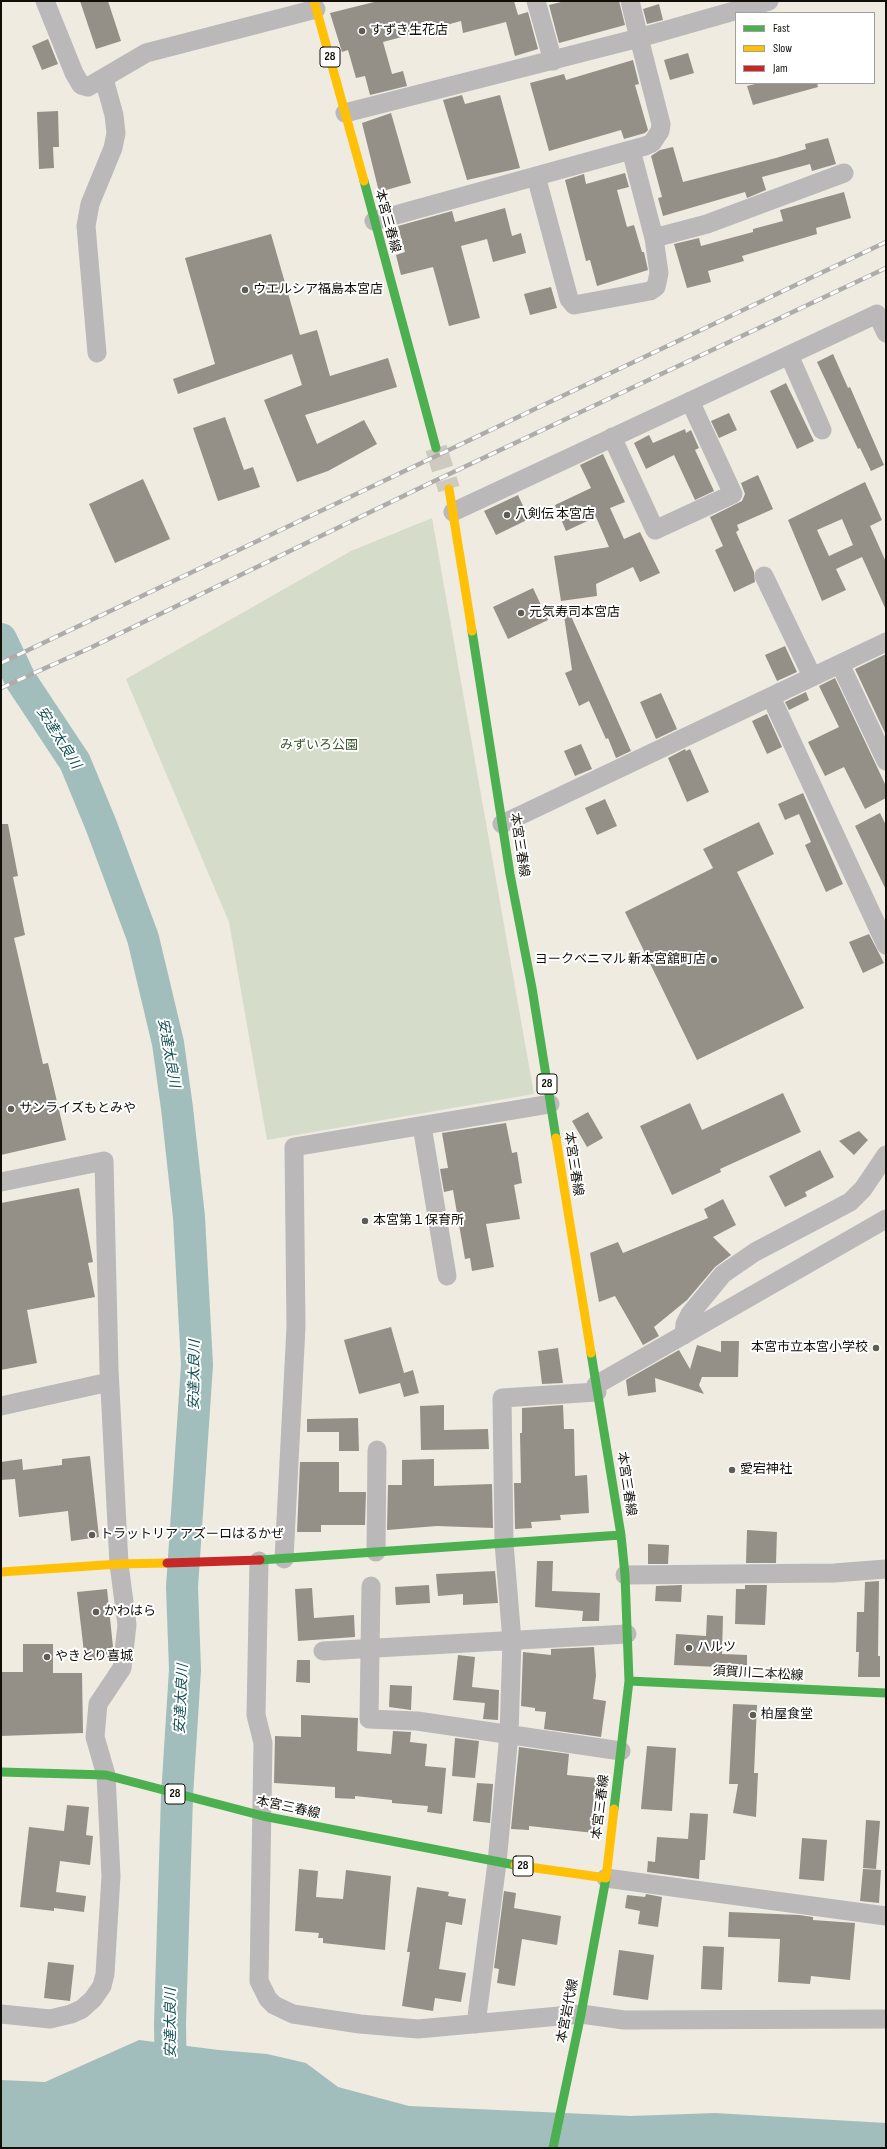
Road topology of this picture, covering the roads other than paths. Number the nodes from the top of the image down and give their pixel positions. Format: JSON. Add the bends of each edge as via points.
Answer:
{"nodes":[{"id":1,"x":45,"y":1,"type":"edge"},
{"id":2,"x":536,"y":1,"type":"edge"},
{"id":3,"x":630,"y":1,"type":"edge"},
{"id":4,"x":769,"y":1,"type":"edge"},
{"id":5,"x":315,"y":5,"type":"edge"},
{"id":6,"x":639,"y":38,"type":"junction"},
{"id":7,"x":553,"y":61,"type":"junction"},
{"id":8,"x":104,"y":79,"type":"junction"},
{"id":9,"x":345,"y":113,"type":"junction"},
{"id":10,"x":631,"y":150,"type":"junction"},
{"id":11,"x":844,"y":173,"type":"dead end"},
{"id":12,"x":536,"y":176,"type":"junction"},
{"id":13,"x":374,"y":221,"type":"junction"},
{"id":14,"x":654,"y":238,"type":"junction"},
{"id":15,"x":886,"y":333,"type":"edge"},
{"id":16,"x":97,"y":353,"type":"dead end"},
{"id":17,"x":789,"y":355,"type":"junction"},
{"id":18,"x":690,"y":401,"type":"junction"},
{"id":19,"x":822,"y":430,"type":"dead end"},
{"id":20,"x":612,"y":437,"type":"junction"},
{"id":21,"x":436,"y":448,"type":"tunnel mouth"},
{"id":22,"x":449,"y":489,"type":"tunnel mouth"},
{"id":23,"x":453,"y":512,"type":"junction"},
{"id":24,"x":764,"y":576,"type":"dead end"},
{"id":25,"x":884,"y":643,"type":"edge"},
{"id":26,"x":840,"y":664,"type":"junction"},
{"id":27,"x":812,"y":676,"type":"junction"},
{"id":28,"x":771,"y":697,"type":"junction"},
{"id":29,"x":886,"y":761,"type":"edge"},
{"id":30,"x":502,"y":824,"type":"junction"},
{"id":31,"x":886,"y":945,"type":"edge"},
{"id":32,"x":550,"y":1104,"type":"junction"},
{"id":33,"x":422,"y":1126,"type":"junction"},
{"id":34,"x":886,"y":1155,"type":"edge"},
{"id":35,"x":1,"y":1182,"type":"edge"},
{"id":36,"x":886,"y":1219,"type":"edge"},
{"id":37,"x":447,"y":1276,"type":"dead end"},
{"id":38,"x":684,"y":1335,"type":"junction"},
{"id":39,"x":109,"y":1382,"type":"junction"},
{"id":40,"x":597,"y":1389,"type":"junction"},
{"id":41,"x":1,"y":1406,"type":"edge"},
{"id":42,"x":376,"y":1450,"type":"dead end"},
{"id":43,"x":621,"y":1535,"type":"junction"},
{"id":44,"x":504,"y":1543,"type":"junction"},
{"id":45,"x":376,"y":1552,"type":"junction"},
{"id":46,"x":284,"y":1559,"type":"junction"},
{"id":47,"x":254,"y":1561,"type":"junction"},
{"id":48,"x":119,"y":1564,"type":"junction"},
{"id":49,"x":886,"y":1569,"type":"edge"},
{"id":50,"x":1,"y":1572,"type":"edge"},
{"id":51,"x":625,"y":1575,"type":"junction"},
{"id":52,"x":371,"y":1586,"type":"dead end"},
{"id":53,"x":627,"y":1634,"type":"junction"},
{"id":54,"x":512,"y":1640,"type":"junction"},
{"id":55,"x":369,"y":1648,"type":"junction"},
{"id":56,"x":323,"y":1651,"type":"dead end"},
{"id":57,"x":629,"y":1681,"type":"junction"},
{"id":58,"x":886,"y":1693,"type":"edge"},
{"id":59,"x":510,"y":1734,"type":"junction"},
{"id":60,"x":621,"y":1750,"type":"junction"},
{"id":61,"x":1,"y":1772,"type":"edge"},
{"id":62,"x":106,"y":1775,"type":"junction"},
{"id":63,"x":263,"y":1816,"type":"junction"},
{"id":64,"x":497,"y":1863,"type":"junction"},
{"id":65,"x":606,"y":1878,"type":"junction"},
{"id":66,"x":886,"y":1916,"type":"edge"},
{"id":67,"x":1,"y":2014,"type":"edge"},
{"id":68,"x":886,"y":2018,"type":"edge"},
{"id":69,"x":580,"y":2020,"type":"junction"},
{"id":70,"x":476,"y":2024,"type":"junction"},
{"id":71,"x":553,"y":2148,"type":"edge"}],
"edges":[{"from":1,"to":8,"type":"street","via":[[59,40],[82,85],[88,87]]},
{"from":2,"to":7,"type":"street"},
{"from":3,"to":6,"type":"street"},
{"from":4,"to":6,"type":"street"},
{"from":5,"to":8,"type":"street","via":[[146,53]]},
{"from":5,"to":9,"type":"main road","name":"本宮三春線","number":"28"},
{"from":6,"to":7,"type":"street"},
{"from":6,"to":10,"type":"street","via":[[661,124],[660,131],[652,142]]},
{"from":7,"to":9,"type":"street"},
{"from":8,"to":16,"type":"street","via":[[116,133],[113,148],[90,204],[86,226]]},
{"from":9,"to":13,"type":"main road","name":"本宮三春線","number":"28"},
{"from":10,"to":12,"type":"street"},
{"from":10,"to":14,"type":"street"},
{"from":11,"to":14,"type":"street","via":[[707,224]]},
{"from":12,"to":13,"type":"street"},
{"from":12,"to":14,"type":"street","via":[[569,299],[574,305],[650,291],[656,287],[659,273]]},
{"from":13,"to":21,"type":"main road","name":"本宮三春線","number":"28"},
{"from":15,"to":17,"type":"street","via":[[877,314]]},
{"from":17,"to":18,"type":"street"},
{"from":17,"to":19,"type":"street"},
{"from":18,"to":20,"type":"street"},
{"from":18,"to":20,"type":"street","via":[[733,494],[655,530]]},
{"from":20,"to":23,"type":"street"},
{"from":22,"to":23,"type":"main road","name":"本宮三春線","number":"28"},
{"from":23,"to":30,"type":"main road","name":"本宮三春線","number":"28"},
{"from":24,"to":27,"type":"street"},
{"from":25,"to":26,"type":"street"},
{"from":26,"to":27,"type":"street"},
{"from":26,"to":29,"type":"street"},
{"from":27,"to":28,"type":"street"},
{"from":28,"to":30,"type":"street"},
{"from":28,"to":31,"type":"street"},
{"from":30,"to":32,"type":"main road","name":"本宮三春線","number":"28"},
{"from":32,"to":33,"type":"street"},
{"from":32,"to":40,"type":"main road","name":"本宮三春線","number":"28"},
{"from":33,"to":37,"type":"street"},
{"from":33,"to":46,"type":"street","via":[[294,1147],[296,1327]]},
{"from":34,"to":38,"type":"street","via":[[863,1189],[850,1202],[754,1252],[723,1274],[690,1314],[685,1324]]},
{"from":35,"to":39,"type":"street","via":[[104,1161]]},
{"from":36,"to":38,"type":"street"},
{"from":38,"to":40,"type":"street"},
{"from":39,"to":41,"type":"street"},
{"from":39,"to":48,"type":"street"},
{"from":40,"to":43,"type":"main road","name":"本宮三春線","number":"28"},
{"from":40,"to":44,"type":"street","via":[[502,1398]]},
{"from":42,"to":45,"type":"street"},
{"from":43,"to":44,"type":"main road"},
{"from":43,"to":51,"type":"main road","name":"本宮三春線","number":"28"},
{"from":44,"to":45,"type":"main road"},
{"from":44,"to":54,"type":"street"},
{"from":45,"to":46,"type":"main road"},
{"from":46,"to":47,"type":"main road"},
{"from":47,"to":48,"type":"main road"},
{"from":47,"to":63,"type":"street","via":[[256,1715],[263,1743]]},
{"from":48,"to":50,"type":"main road"},
{"from":48,"to":62,"type":"street","via":[[127,1625],[122,1668],[98,1704],[95,1737]]},
{"from":49,"to":51,"type":"street","via":[[834,1573]]},
{"from":51,"to":53,"type":"main road","name":"本宮三春線","number":"28"},
{"from":52,"to":55,"type":"street"},
{"from":53,"to":54,"type":"street"},
{"from":53,"to":57,"type":"main road","name":"本宮三春線","number":"28"},
{"from":54,"to":55,"type":"street"},
{"from":54,"to":59,"type":"street"},
{"from":55,"to":56,"type":"street"},
{"from":55,"to":59,"type":"street","via":[[369,1719],[417,1721]]},
{"from":57,"to":58,"type":"main road","name":"須賀川二本松線"},
{"from":57,"to":60,"type":"main road","name":"本宮三春線","number":"28"},
{"from":59,"to":60,"type":"street"},
{"from":59,"to":64,"type":"street"},
{"from":60,"to":65,"type":"main road","name":"本宮三春線","number":"28"},
{"from":61,"to":62,"type":"main road","name":"本宮三春線","number":"28"},
{"from":62,"to":63,"type":"main road","name":"本宮三春線","number":"28"},
{"from":62,"to":67,"type":"street","via":[[111,1876],[106,1974],[102,1986],[82,2009],[71,2014],[50,2019]]},
{"from":63,"to":64,"type":"main road","name":"本宮三春線","number":"28"},
{"from":63,"to":70,"type":"street","via":[[259,1981],[268,1999],[279,2008],[293,2014],[360,2024],[418,2029]]},
{"from":64,"to":65,"type":"main road","name":"本宮三春線","number":"28"},
{"from":64,"to":70,"type":"street"},
{"from":65,"to":66,"type":"street"},
{"from":65,"to":69,"type":"main road","name":"本宮岩代線"},
{"from":68,"to":69,"type":"street"},
{"from":69,"to":70,"type":"street"},
{"from":69,"to":71,"type":"main road","name":"本宮岩代線"}]}
